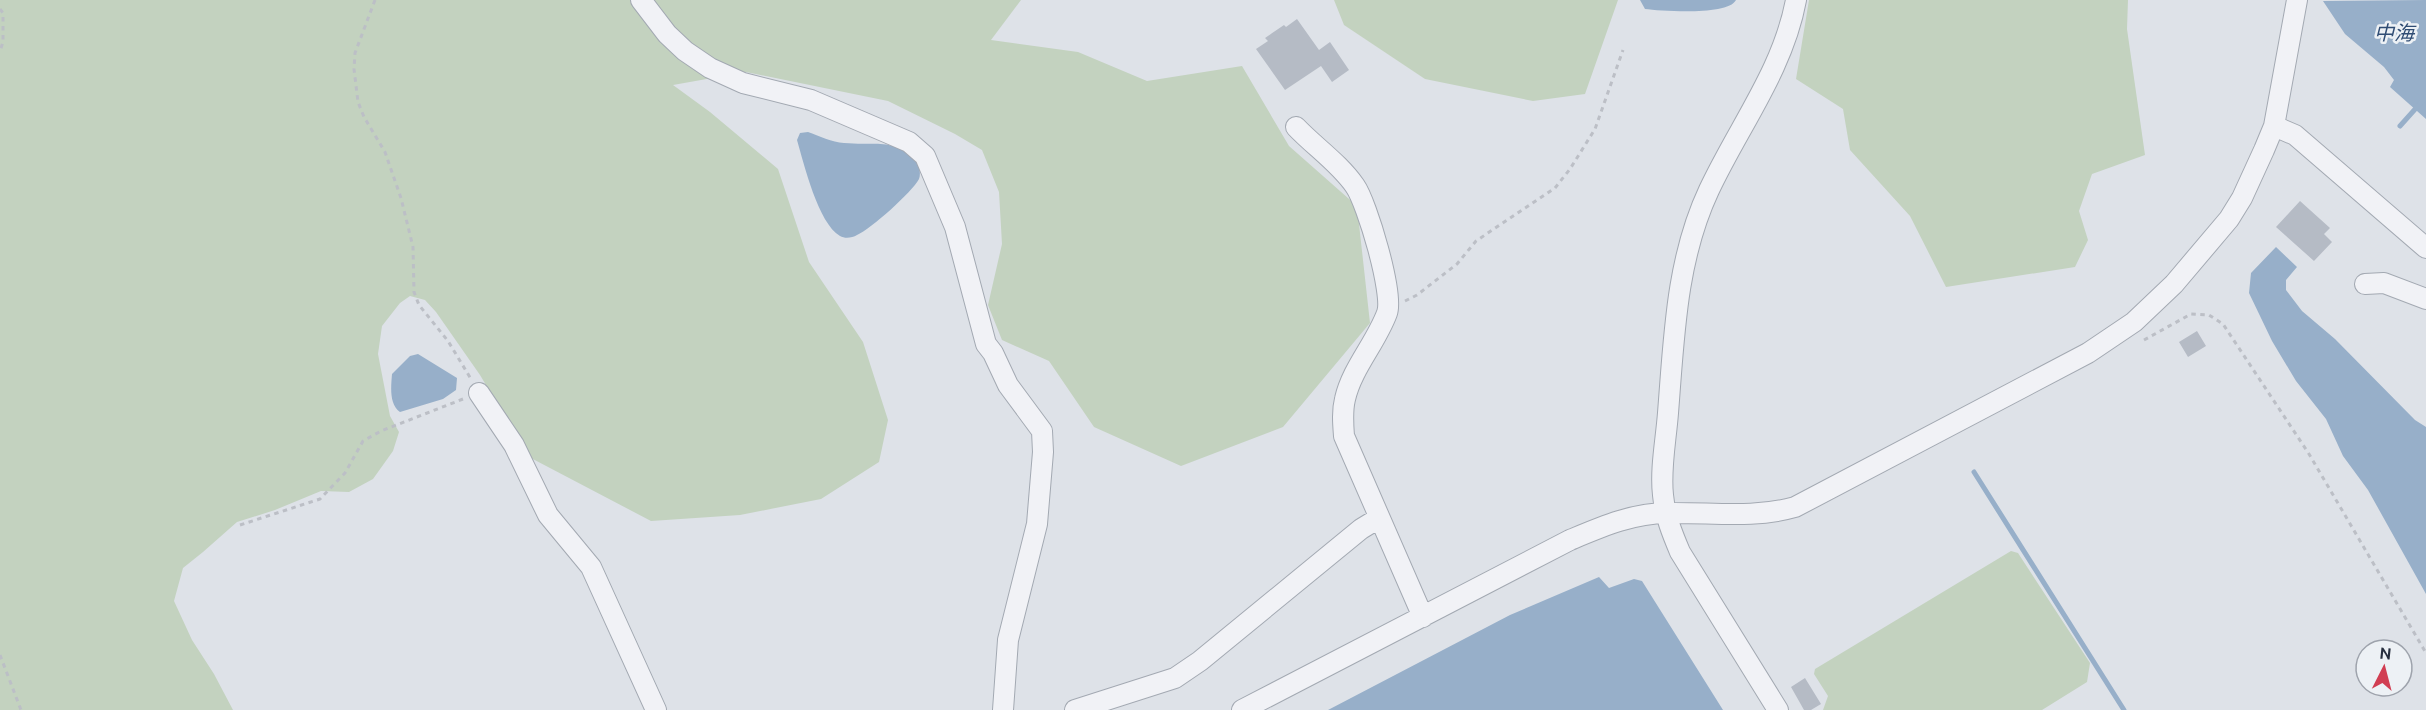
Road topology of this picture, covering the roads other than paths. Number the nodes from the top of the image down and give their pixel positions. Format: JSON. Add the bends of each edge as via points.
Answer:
{"nodes":[{"id":1,"x":641,"y":0,"type":"edge"},
{"id":2,"x":1796,"y":0,"type":"edge"},
{"id":3,"x":2297,"y":0,"type":"edge"},
{"id":4,"x":2274,"y":126,"type":"junction"},
{"id":5,"x":1296,"y":127,"type":"dead end"},
{"id":6,"x":2426,"y":248,"type":"edge"},
{"id":7,"x":2365,"y":284,"type":"dead end"},
{"id":8,"x":2426,"y":299,"type":"edge"},
{"id":9,"x":479,"y":393,"type":"road end"},
{"id":10,"x":1666,"y":513,"type":"junction"},
{"id":11,"x":1379,"y":518,"type":"junction"},
{"id":12,"x":1423,"y":617,"type":"junction"},
{"id":13,"x":656,"y":710,"type":"edge"},
{"id":14,"x":1003,"y":710,"type":"edge"},
{"id":15,"x":1075,"y":710,"type":"edge"},
{"id":16,"x":1242,"y":710,"type":"edge"},
{"id":17,"x":1779,"y":710,"type":"edge"}],
"edges":[{"from":1,"to":14,"type":"street","via":[[666,34],[710,68],[743,83],[812,100],[909,142],[925,156],[958,238],[986,344],[1008,385],[1042,431],[1037,524],[1008,640]]},
{"from":2,"to":10,"type":"street","via":[[1781,54],[1709,190],[1684,263],[1663,468]]},
{"from":3,"to":4,"type":"street"},
{"from":4,"to":6,"type":"street","via":[[2295,135]]},
{"from":4,"to":10,"type":"street","via":[[2229,219],[2174,284],[2134,322],[2088,353],[1795,507],[1738,515]]},
{"from":5,"to":11,"type":"street","via":[[1342,170],[1363,201],[1387,283],[1388,311],[1349,385],[1342,414],[1344,436]]},
{"from":7,"to":8,"type":"street","via":[[2384,283]]},
{"from":9,"to":13,"type":"street","via":[[514,445],[548,514],[591,567]]},
{"from":10,"to":12,"type":"street","via":[[1630,518],[1570,540]]},
{"from":10,"to":17,"type":"street","via":[[1680,552]]},
{"from":11,"to":12,"type":"street"},
{"from":11,"to":15,"type":"street","via":[[1360,529],[1200,662],[1175,678]]},
{"from":12,"to":16,"type":"street"}]}
